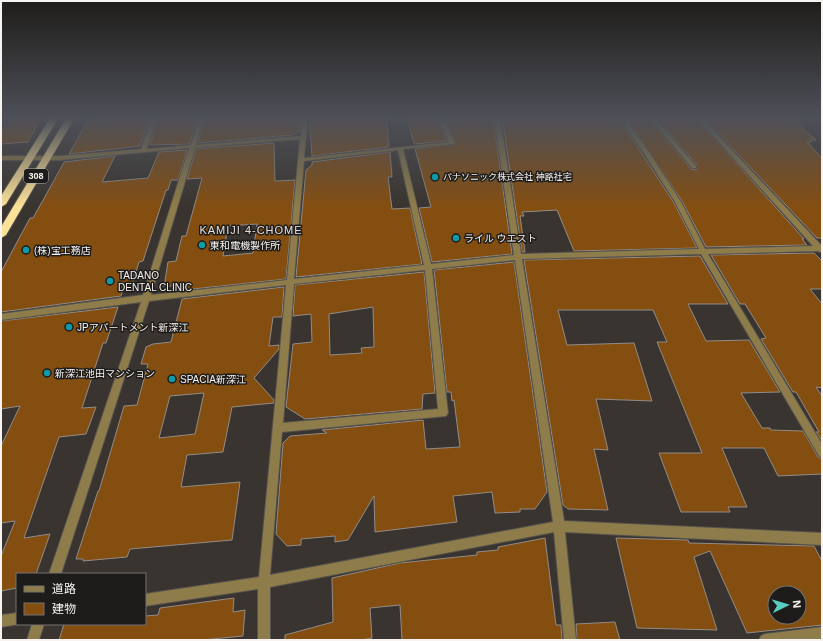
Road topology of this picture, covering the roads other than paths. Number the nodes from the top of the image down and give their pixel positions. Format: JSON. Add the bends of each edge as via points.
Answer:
{"nodes":[{"id":1,"x":37,"y":147,"type":"edge"},
{"id":2,"x":53,"y":147,"type":"edge"},
{"id":3,"x":145,"y":147,"type":"edge"},
{"id":4,"x":193,"y":147,"type":"joint"},
{"id":5,"x":302,"y":147,"type":"edge"},
{"id":6,"x":411,"y":147,"type":"edge"},
{"id":7,"x":501,"y":147,"type":"edge"},
{"id":8,"x":642,"y":147,"type":"edge"},
{"id":9,"x":677,"y":147,"type":"edge"},
{"id":10,"x":726,"y":147,"type":"edge"},
{"id":11,"x":400,"y":148,"type":"junction"},
{"id":12,"x":143,"y":152,"type":"junction"},
{"id":13,"x":1,"y":158,"type":"edge"},
{"id":14,"x":30,"y":159,"type":"junction"},
{"id":15,"x":46,"y":159,"type":"junction"},
{"id":16,"x":301,"y":160,"type":"junction"},
{"id":17,"x":694,"y":167,"type":"dead end"},
{"id":18,"x":1,"y":204,"type":"edge"},
{"id":19,"x":1,"y":235,"type":"edge"},
{"id":20,"x":821,"y":249,"type":"edge"},
{"id":21,"x":703,"y":251,"type":"junction"},
{"id":22,"x":519,"y":257,"type":"junction"},
{"id":23,"x":428,"y":267,"type":"junction"},
{"id":24,"x":291,"y":282,"type":"junction"},
{"id":25,"x":146,"y":298,"type":"junction"},
{"id":26,"x":1,"y":317,"type":"edge"},
{"id":27,"x":278,"y":428,"type":"junction"},
{"id":28,"x":822,"y":453,"type":"edge"},
{"id":29,"x":558,"y":526,"type":"junction"},
{"id":30,"x":822,"y":539,"type":"edge"},
{"id":31,"x":55,"y":573,"type":"edge"},
{"id":32,"x":264,"y":582,"type":"junction"},
{"id":33,"x":146,"y":600,"type":"edge"},
{"id":34,"x":16,"y":619,"type":"edge"},
{"id":35,"x":1,"y":621,"type":"edge"},
{"id":36,"x":38,"y":625,"type":"edge"},
{"id":37,"x":822,"y":633,"type":"edge"},
{"id":38,"x":33,"y":640,"type":"edge"},
{"id":39,"x":264,"y":640,"type":"edge"},
{"id":40,"x":570,"y":640,"type":"edge"},
{"id":41,"x":765,"y":640,"type":"edge"}],
"edges":[{"from":1,"to":14,"type":"highway","number":"308"},
{"from":2,"to":15,"type":"highway","number":"308"},
{"from":3,"to":12,"type":"street"},
{"from":4,"to":12,"type":"street"},
{"from":4,"to":25,"type":"street"},
{"from":5,"to":16,"type":"street"},
{"from":6,"to":11,"type":"street"},
{"from":7,"to":22,"type":"street"},
{"from":8,"to":21,"type":"street","via":[[678,202]]},
{"from":9,"to":17,"type":"street"},
{"from":10,"to":20,"type":"street"},
{"from":11,"to":16,"type":"street"},
{"from":11,"to":23,"type":"street"},
{"from":12,"to":15,"type":"street"},
{"from":13,"to":14,"type":"street"},
{"from":14,"to":15,"type":"street"},
{"from":14,"to":18,"type":"highway","number":"308"},
{"from":15,"to":19,"type":"highway","number":"308"},
{"from":16,"to":24,"type":"street"},
{"from":20,"to":21,"type":"street"},
{"from":21,"to":22,"type":"street"},
{"from":21,"to":28,"type":"street"},
{"from":22,"to":23,"type":"street"},
{"from":22,"to":29,"type":"street"},
{"from":23,"to":24,"type":"street"},
{"from":23,"to":27,"type":"street","via":[[443,413]]},
{"from":24,"to":25,"type":"street"},
{"from":24,"to":27,"type":"street"},
{"from":25,"to":26,"type":"street"},
{"from":25,"to":31,"type":"street"},
{"from":27,"to":32,"type":"street"},
{"from":29,"to":30,"type":"street"},
{"from":29,"to":32,"type":"street"},
{"from":29,"to":40,"type":"street"},
{"from":32,"to":33,"type":"street"},
{"from":32,"to":39,"type":"street"},
{"from":34,"to":35,"type":"street"},
{"from":36,"to":38,"type":"street"},
{"from":37,"to":41,"type":"street"}]}
